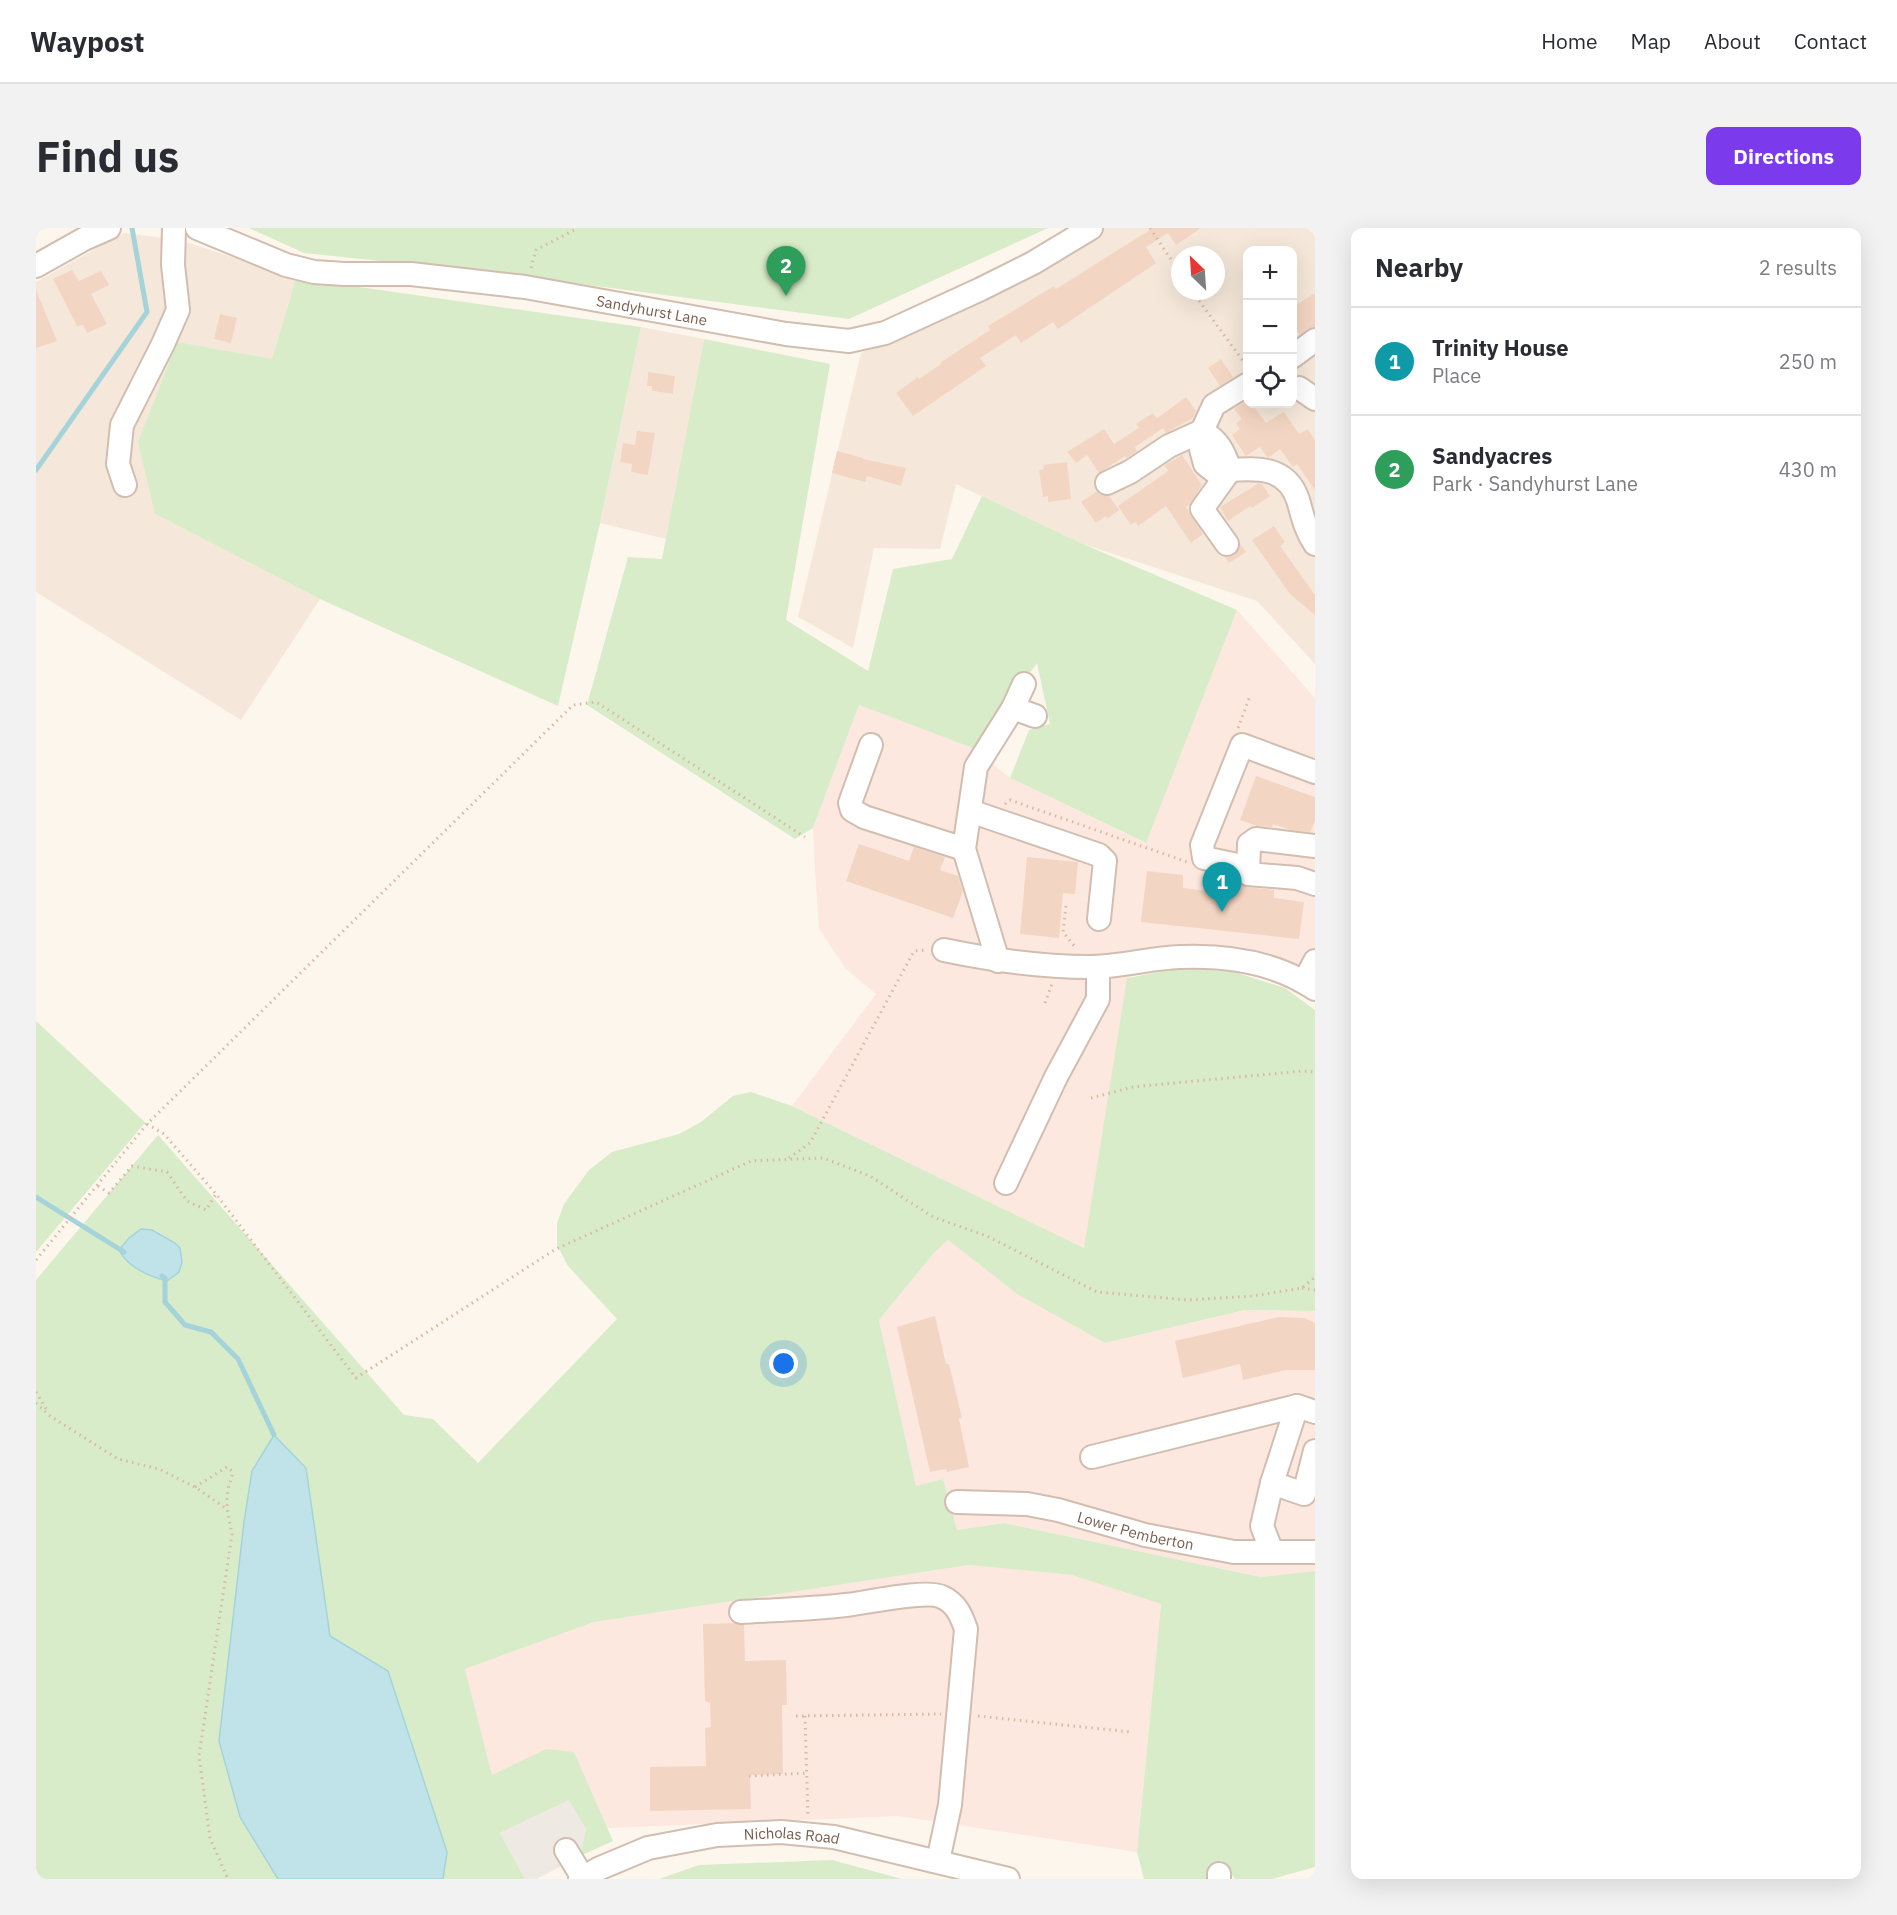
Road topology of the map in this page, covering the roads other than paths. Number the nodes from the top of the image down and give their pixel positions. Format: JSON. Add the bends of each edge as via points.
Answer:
{"nodes":[{"id":1,"x":109,"y":228,"type":"edge"},
{"id":2,"x":174,"y":228,"type":"edge"},
{"id":3,"x":1091,"y":228,"type":"edge"},
{"id":4,"x":204,"y":230,"type":"edge"},
{"id":5,"x":36,"y":266,"type":"edge"},
{"id":6,"x":1315,"y":340,"type":"edge"},
{"id":7,"x":1297,"y":354,"type":"edge"},
{"id":8,"x":1243,"y":387,"type":"edge"},
{"id":9,"x":1202,"y":431,"type":"junction"},
{"id":10,"x":1230,"y":470,"type":"junction"},
{"id":11,"x":1107,"y":483,"type":"dead end"},
{"id":12,"x":125,"y":485,"type":"dead end"},
{"id":13,"x":1227,"y":544,"type":"dead end"},
{"id":14,"x":1315,"y":544,"type":"edge"},
{"id":15,"x":1024,"y":684,"type":"dead end"},
{"id":16,"x":1013,"y":708,"type":"junction"},
{"id":17,"x":1035,"y":716,"type":"dead end"},
{"id":18,"x":871,"y":745,"type":"dead end"},
{"id":19,"x":1315,"y":772,"type":"edge"},
{"id":20,"x":970,"y":811,"type":"junction"},
{"id":21,"x":1315,"y":846,"type":"edge"},
{"id":22,"x":964,"y":849,"type":"junction"},
{"id":23,"x":1247,"y":867,"type":"junction"},
{"id":24,"x":1315,"y":884,"type":"edge"},
{"id":25,"x":1099,"y":919,"type":"dead end"},
{"id":26,"x":945,"y":950,"type":"road end"},
{"id":27,"x":998,"y":961,"type":"junction"},
{"id":28,"x":1315,"y":961,"type":"edge"},
{"id":29,"x":1090,"y":967,"type":"junction"},
{"id":30,"x":1309,"y":985,"type":"edge"},
{"id":31,"x":1006,"y":1184,"type":"dead end"},
{"id":32,"x":1306,"y":1409,"type":"edge"},
{"id":33,"x":1315,"y":1450,"type":"edge"},
{"id":34,"x":1092,"y":1457,"type":"dead end"},
{"id":35,"x":1272,"y":1483,"type":"junction"},
{"id":36,"x":957,"y":1502,"type":"dead end"},
{"id":37,"x":1272,"y":1552,"type":"junction"},
{"id":38,"x":1315,"y":1552,"type":"edge"},
{"id":39,"x":741,"y":1612,"type":"dead end"},
{"id":40,"x":566,"y":1850,"type":"dead end"},
{"id":41,"x":938,"y":1861,"type":"junction"},
{"id":42,"x":581,"y":1878,"type":"edge"},
{"id":43,"x":1008,"y":1879,"type":"edge"}],
"edges":[{"from":1,"to":5,"type":"street"},
{"from":2,"to":12,"type":"street","via":[[178,310],[122,425],[118,464]]},
{"from":3,"to":4,"type":"street","name":"Sandyhurst Lane","via":[[967,296],[885,333],[849,341],[786,334],[525,287],[411,274],[314,272],[286,265]]},
{"from":6,"to":7,"type":"street"},
{"from":8,"to":9,"type":"street","via":[[1214,405]]},
{"from":9,"to":10,"type":"street","via":[[1224,451]]},
{"from":9,"to":11,"type":"street"},
{"from":10,"to":13,"type":"street","via":[[1202,509]]},
{"from":10,"to":14,"type":"street","via":[[1264,469],[1291,484],[1306,531]]},
{"from":15,"to":16,"type":"street"},
{"from":16,"to":17,"type":"street"},
{"from":16,"to":20,"type":"street","via":[[976,767]]},
{"from":18,"to":22,"type":"street","via":[[850,803],[852,810]]},
{"from":19,"to":23,"type":"street","via":[[1242,745],[1202,845],[1204,858]]},
{"from":20,"to":22,"type":"street"},
{"from":20,"to":25,"type":"street","via":[[1099,855],[1105,861]]},
{"from":21,"to":23,"type":"street","via":[[1256,839],[1249,844]]},
{"from":22,"to":27,"type":"street"},
{"from":23,"to":24,"type":"street","via":[[1248,874],[1298,878]]},
{"from":26,"to":27,"type":"street"},
{"from":27,"to":29,"type":"street"},
{"from":28,"to":30,"type":"street"},
{"from":29,"to":30,"type":"street","via":[[1179,957],[1236,958],[1275,968]]},
{"from":29,"to":31,"type":"street","via":[[1098,999]]},
{"from":32,"to":34,"type":"street"},
{"from":32,"to":35,"type":"street"},
{"from":33,"to":35,"type":"street","via":[[1304,1494]]},
{"from":35,"to":37,"type":"street","via":[[1262,1526]]},
{"from":36,"to":37,"type":"street","name":"Lower Pemberton","via":[[1027,1503],[1188,1544],[1234,1552]]},
{"from":37,"to":38,"type":"street","name":"Lower Pemberton"},
{"from":39,"to":41,"type":"street","via":[[940,1595],[959,1612],[966,1629],[950,1805]]},
{"from":40,"to":42,"type":"street"},
{"from":41,"to":42,"type":"street","name":"Nicholas Road","via":[[834,1837],[781,1832],[717,1834],[648,1848]]},
{"from":41,"to":43,"type":"street","name":"Nicholas Road"}]}
